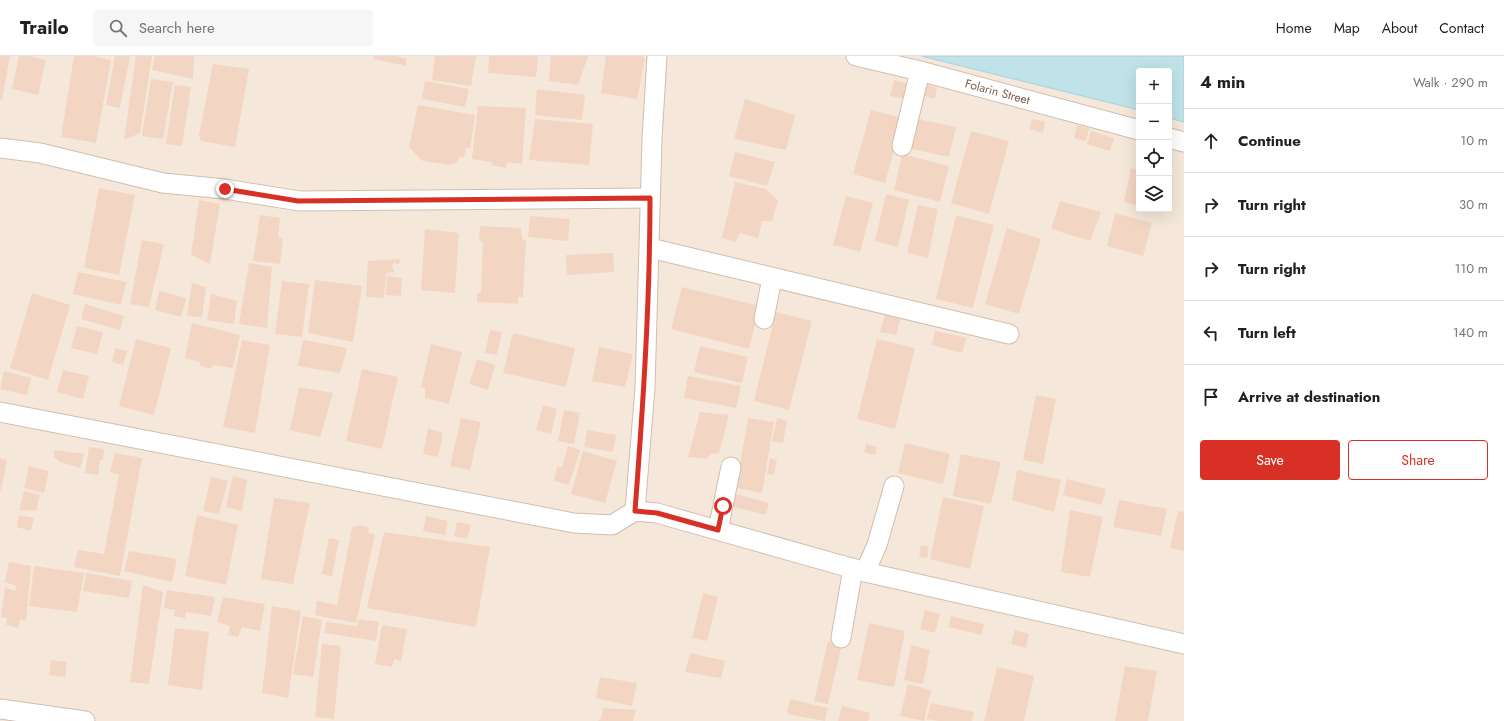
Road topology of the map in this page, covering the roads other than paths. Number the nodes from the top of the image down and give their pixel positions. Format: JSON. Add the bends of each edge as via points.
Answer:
{"nodes":[{"id":1,"x":658,"y":56,"type":"edge"},
{"id":2,"x":856,"y":56,"type":"edge"},
{"id":3,"x":920,"y":71,"type":"junction"},
{"id":4,"x":1136,"y":129,"type":"edge"},
{"id":5,"x":1172,"y":139,"type":"edge"},
{"id":6,"x":1184,"y":142,"type":"edge"},
{"id":7,"x":902,"y":146,"type":"dead end"},
{"id":8,"x":0,"y":148,"type":"edge"},
{"id":9,"x":650,"y":198,"type":"junction"},
{"id":10,"x":650,"y":248,"type":"junction"},
{"id":11,"x":772,"y":278,"type":"junction"},
{"id":12,"x":764,"y":319,"type":"dead end"},
{"id":13,"x":1009,"y":334,"type":"dead end"},
{"id":14,"x":0,"y":412,"type":"edge"},
{"id":15,"x":731,"y":467,"type":"dead end"},
{"id":16,"x":894,"y":486,"type":"dead end"},
{"id":17,"x":635,"y":511,"type":"junction"},
{"id":18,"x":718,"y":530,"type":"junction"},
{"id":19,"x":859,"y":570,"type":"junction"},
{"id":20,"x":841,"y":638,"type":"dead end"},
{"id":21,"x":1184,"y":644,"type":"edge"},
{"id":22,"x":0,"y":709,"type":"edge"},
{"id":23,"x":84,"y":721,"type":"edge"}],
"edges":[{"from":1,"to":9,"type":"street"},
{"from":2,"to":3,"type":"street","name":"Folarin Street"},
{"from":3,"to":4,"type":"street","name":"Folarin Street"},
{"from":3,"to":7,"type":"street"},
{"from":5,"to":6,"type":"street"},
{"from":8,"to":9,"type":"street","via":[[40,153],[163,183],[225,189],[298,201]]},
{"from":9,"to":10,"type":"street"},
{"from":10,"to":11,"type":"street"},
{"from":10,"to":17,"type":"street","via":[[645,388]]},
{"from":11,"to":12,"type":"street"},
{"from":11,"to":13,"type":"street"},
{"from":14,"to":17,"type":"street","via":[[574,523],[612,525]]},
{"from":15,"to":18,"type":"street"},
{"from":16,"to":19,"type":"street","via":[[877,545]]},
{"from":17,"to":18,"type":"street","via":[[657,513]]},
{"from":18,"to":19,"type":"street"},
{"from":19,"to":20,"type":"street"},
{"from":19,"to":21,"type":"street"},
{"from":22,"to":23,"type":"street"}]}
